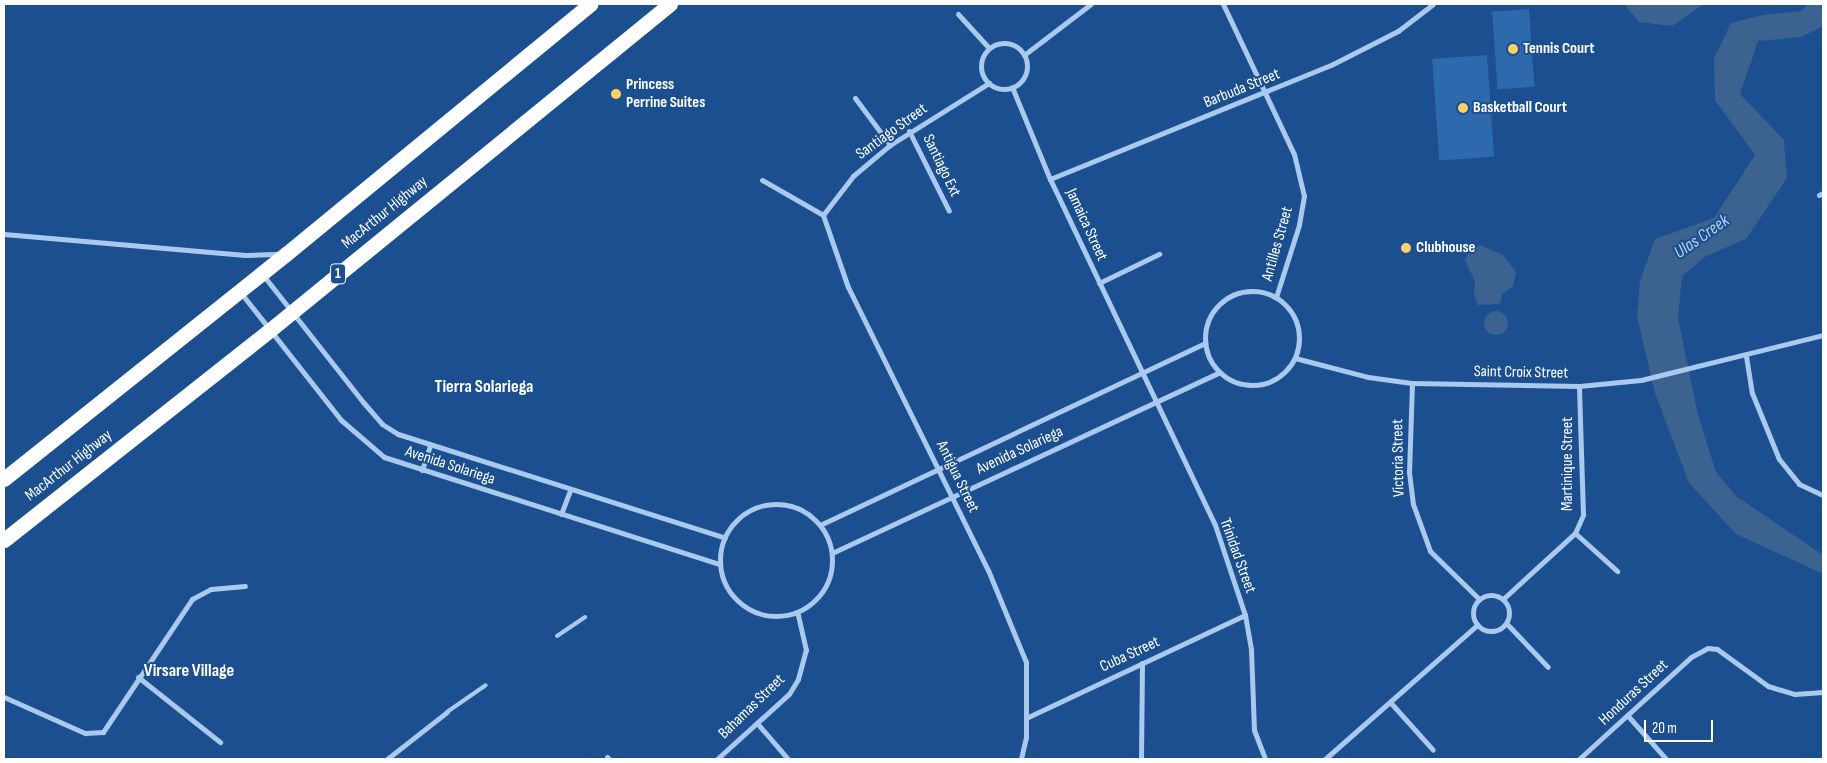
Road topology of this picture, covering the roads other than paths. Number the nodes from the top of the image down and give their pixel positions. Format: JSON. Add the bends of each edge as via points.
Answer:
{"nodes":[{"id":1,"x":590,"y":4,"type":"edge"},
{"id":2,"x":670,"y":4,"type":"edge"},
{"id":3,"x":1091,"y":4,"type":"edge"},
{"id":4,"x":1223,"y":4,"type":"edge"},
{"id":5,"x":1433,"y":4,"type":"edge"},
{"id":6,"x":958,"y":14,"type":"dead end"},
{"id":7,"x":989,"y":48,"type":"junction"},
{"id":8,"x":1024,"y":55,"type":"junction"},
{"id":9,"x":989,"y":83,"type":"junction"},
{"id":10,"x":1012,"y":87,"type":"junction"},
{"id":11,"x":1266,"y":94,"type":"junction"},
{"id":12,"x":855,"y":98,"type":"dead end"},
{"id":13,"x":909,"y":131,"type":"junction"},
{"id":14,"x":890,"y":145,"type":"junction"},
{"id":15,"x":1050,"y":178,"type":"junction"},
{"id":16,"x":762,"y":180,"type":"dead end"},
{"id":17,"x":949,"y":211,"type":"dead end"},
{"id":18,"x":823,"y":215,"type":"junction"},
{"id":19,"x":4,"y":234,"type":"edge"},
{"id":20,"x":286,"y":254,"type":"junction"},
{"id":21,"x":1159,"y":254,"type":"dead end"},
{"id":22,"x":261,"y":273,"type":"junction"},
{"id":23,"x":1099,"y":283,"type":"junction"},
{"id":24,"x":239,"y":291,"type":"junction"},
{"id":25,"x":1276,"y":297,"type":"junction"},
{"id":26,"x":292,"y":312,"type":"junction"},
{"id":27,"x":270,"y":330,"type":"junction"},
{"id":28,"x":1823,"y":335,"type":"edge"},
{"id":29,"x":1205,"y":343,"type":"junction"},
{"id":30,"x":1746,"y":356,"type":"junction"},
{"id":31,"x":1295,"y":358,"type":"junction"},
{"id":32,"x":1220,"y":372,"type":"junction"},
{"id":33,"x":1141,"y":373,"type":"junction"},
{"id":34,"x":1412,"y":383,"type":"junction"},
{"id":35,"x":1579,"y":386,"type":"junction"},
{"id":36,"x":1155,"y":402,"type":"junction"},
{"id":37,"x":430,"y":446,"type":"junction"},
{"id":38,"x":939,"y":469,"type":"junction"},
{"id":39,"x":422,"y":470,"type":"junction"},
{"id":40,"x":4,"y":479,"type":"edge"},
{"id":41,"x":570,"y":490,"type":"junction"},
{"id":42,"x":1823,"y":495,"type":"edge"},
{"id":43,"x":953,"y":496,"type":"junction"},
{"id":44,"x":561,"y":514,"type":"junction"},
{"id":45,"x":820,"y":525,"type":"junction"},
{"id":46,"x":1575,"y":533,"type":"junction"},
{"id":47,"x":724,"y":538,"type":"junction"},
{"id":48,"x":4,"y":540,"type":"edge"},
{"id":49,"x":832,"y":553,"type":"junction"},
{"id":50,"x":720,"y":564,"type":"junction"},
{"id":51,"x":1617,"y":571,"type":"dead end"},
{"id":52,"x":245,"y":586,"type":"dead end"},
{"id":53,"x":1479,"y":599,"type":"junction"},
{"id":54,"x":1503,"y":599,"type":"junction"},
{"id":55,"x":797,"y":612,"type":"junction"},
{"id":56,"x":1245,"y":615,"type":"junction"},
{"id":57,"x":585,"y":617,"type":"dead end"},
{"id":58,"x":1507,"y":624,"type":"junction"},
{"id":59,"x":1477,"y":625,"type":"junction"},
{"id":60,"x":556,"y":636,"type":"dead end"},
{"id":61,"x":1142,"y":663,"type":"junction"},
{"id":62,"x":1548,"y":667,"type":"dead end"},
{"id":63,"x":138,"y":677,"type":"junction"},
{"id":64,"x":486,"y":685,"type":"dead end"},
{"id":65,"x":1823,"y":692,"type":"edge"},
{"id":66,"x":4,"y":697,"type":"edge"},
{"id":67,"x":1390,"y":702,"type":"junction"},
{"id":68,"x":447,"y":712,"type":"joint"},
{"id":69,"x":1628,"y":716,"type":"junction"},
{"id":70,"x":1026,"y":718,"type":"junction"},
{"id":71,"x":758,"y":722,"type":"junction"},
{"id":72,"x":220,"y":742,"type":"dead end"},
{"id":73,"x":1433,"y":750,"type":"dead end"},
{"id":74,"x":388,"y":759,"type":"edge"},
{"id":75,"x":717,"y":759,"type":"edge"},
{"id":76,"x":788,"y":759,"type":"edge"},
{"id":77,"x":1021,"y":759,"type":"edge"},
{"id":78,"x":1141,"y":759,"type":"edge"},
{"id":79,"x":1265,"y":759,"type":"edge"},
{"id":80,"x":1325,"y":759,"type":"edge"},
{"id":81,"x":1579,"y":759,"type":"edge"},
{"id":82,"x":1666,"y":759,"type":"edge"}],
"edges":[{"from":1,"to":20,"type":"highway","name":"MacArthur Highway"},
{"from":2,"to":26,"type":"highway","name":"MacArthur Highway","number":"1"},
{"from":3,"to":8,"type":"street"},
{"from":4,"to":11,"type":"street","name":"Antilles Street"},
{"from":5,"to":11,"type":"street","name":"Barbuda Street","via":[[1372,46]]},
{"from":6,"to":7,"type":"street"},
{"from":7,"to":8,"type":"street","via":[[1012,44]]},
{"from":7,"to":9,"type":"street","via":[[981,62],[984,77]]},
{"from":8,"to":10,"type":"street","via":[[1024,77]]},
{"from":9,"to":10,"type":"street","via":[[996,88]]},
{"from":9,"to":13,"type":"street","name":"Santiago Street"},
{"from":10,"to":15,"type":"street","name":"Jamaica Street"},
{"from":11,"to":15,"type":"street","name":"Barbuda Street"},
{"from":11,"to":25,"type":"street","name":"Antilles Street","via":[[1294,154],[1304,196],[1297,234]]},
{"from":12,"to":14,"type":"street"},
{"from":13,"to":14,"type":"street","name":"Santiago Street"},
{"from":13,"to":17,"type":"street","name":"Santiago Ext"},
{"from":14,"to":18,"type":"street","name":"Santiago Street","via":[[848,182]]},
{"from":15,"to":23,"type":"street","name":"Jamaica Street"},
{"from":16,"to":18,"type":"street"},
{"from":18,"to":38,"type":"street","name":"Antigua Street","via":[[848,287]]},
{"from":19,"to":20,"type":"street","via":[[245,256]]},
{"from":20,"to":22,"type":"highway","name":"MacArthur Highway"},
{"from":21,"to":23,"type":"street"},
{"from":22,"to":24,"type":"highway","name":"MacArthur Highway"},
{"from":22,"to":26,"type":"street","name":"Avenida Solariega"},
{"from":23,"to":33,"type":"street","name":"Jamaica Street"},
{"from":24,"to":27,"type":"street","name":"Avenida Solariega"},
{"from":24,"to":40,"type":"highway","name":"MacArthur Highway"},
{"from":25,"to":29,"type":"street","via":[[1262,292],[1233,295],[1211,314]]},
{"from":25,"to":31,"type":"street","via":[[1291,312],[1299,331]]},
{"from":26,"to":27,"type":"highway","name":"MacArthur Highway","number":"1"},
{"from":26,"to":37,"type":"street","name":"Avenida Solariega","via":[[382,424],[409,440]]},
{"from":27,"to":39,"type":"street","name":"Avenida Solariega","via":[[362,442],[384,457]]},
{"from":27,"to":48,"type":"highway","name":"MacArthur Highway","number":"1"},
{"from":28,"to":30,"type":"street","name":"Saint Croix Street"},
{"from":29,"to":32,"type":"street","via":[[1209,359]]},
{"from":29,"to":33,"type":"street","name":"Avenida Solariega"},
{"from":30,"to":35,"type":"street","name":"Saint Croix Street","via":[[1641,380]]},
{"from":30,"to":42,"type":"street","via":[[1752,393],[1779,459],[1799,484]]},
{"from":31,"to":32,"type":"street","via":[[1274,380],[1260,384],[1246,385]]},
{"from":31,"to":34,"type":"street","name":"Saint Croix Street","via":[[1368,377]]},
{"from":32,"to":36,"type":"street","name":"Avenida Solariega"},
{"from":33,"to":36,"type":"street","name":"Trinidad Street"},
{"from":33,"to":38,"type":"street","name":"Avenida Solariega"},
{"from":34,"to":35,"type":"street","name":"Saint Croix Street"},
{"from":34,"to":53,"type":"street","name":"Victoria Street","via":[[1409,472],[1413,504],[1430,551]]},
{"from":35,"to":46,"type":"street","name":"Martinique Street","via":[[1584,491],[1582,515]]},
{"from":36,"to":43,"type":"street","name":"Avenida Solariega"},
{"from":36,"to":56,"type":"street","name":"Trinidad Street","via":[[1215,525]]},
{"from":37,"to":39,"type":"street"},
{"from":37,"to":41,"type":"street","name":"Avenida Solariega"},
{"from":38,"to":43,"type":"street","name":"Antigua Street"},
{"from":38,"to":45,"type":"street","name":"Avenida Solariega"},
{"from":39,"to":44,"type":"street","name":"Avenida Solariega"},
{"from":41,"to":44,"type":"street"},
{"from":41,"to":47,"type":"street","name":"Avenida Solariega"},
{"from":43,"to":49,"type":"street","name":"Avenida Solariega"},
{"from":43,"to":70,"type":"street","name":"Antigua Street","via":[[1026,662]]},
{"from":44,"to":50,"type":"street","name":"Avenida Solariega"},
{"from":45,"to":47,"type":"street","via":[[797,509],[769,505],[750,510],[735,522]]},
{"from":45,"to":49,"type":"street"},
{"from":46,"to":51,"type":"street"},
{"from":46,"to":54,"type":"street","name":"Martinique Street"},
{"from":47,"to":50,"type":"street"},
{"from":49,"to":55,"type":"street","via":[[828,582],[821,594]]},
{"from":50,"to":55,"type":"street","via":[[730,592],[753,612],[783,616]]},
{"from":52,"to":63,"type":"street","via":[[211,589],[192,599]]},
{"from":53,"to":54,"type":"street","via":[[1491,595]]},
{"from":53,"to":59,"type":"street","via":[[1473,612]]},
{"from":54,"to":58,"type":"street","via":[[1510,611]]},
{"from":55,"to":71,"type":"street","name":"Bahamas Street","via":[[806,650],[798,679],[789,694]]},
{"from":56,"to":61,"type":"street","name":"Cuba Street"},
{"from":56,"to":79,"type":"street","name":"Trinidad Street","via":[[1251,649],[1254,730]]},
{"from":57,"to":60,"type":"lane"},
{"from":58,"to":59,"type":"street","via":[[1502,629],[1489,632]]},
{"from":58,"to":62,"type":"street"},
{"from":59,"to":67,"type":"street"},
{"from":61,"to":70,"type":"street","name":"Cuba Street"},
{"from":61,"to":78,"type":"street"},
{"from":63,"to":66,"type":"street","via":[[108,728],[98,734],[84,733]]},
{"from":63,"to":72,"type":"street"},
{"from":64,"to":68,"type":"lane"},
{"from":65,"to":69,"type":"street","name":"Honduras Street","via":[[1795,694],[1768,686],[1717,649],[1708,648],[1691,657]]},
{"from":67,"to":73,"type":"street"},
{"from":67,"to":80,"type":"street"},
{"from":68,"to":74,"type":"street"},
{"from":69,"to":81,"type":"street","name":"Honduras Street"},
{"from":69,"to":82,"type":"street"},
{"from":70,"to":77,"type":"street","name":"Antigua Street"},
{"from":71,"to":75,"type":"street","name":"Bahamas Street"},
{"from":71,"to":76,"type":"street"}]}
